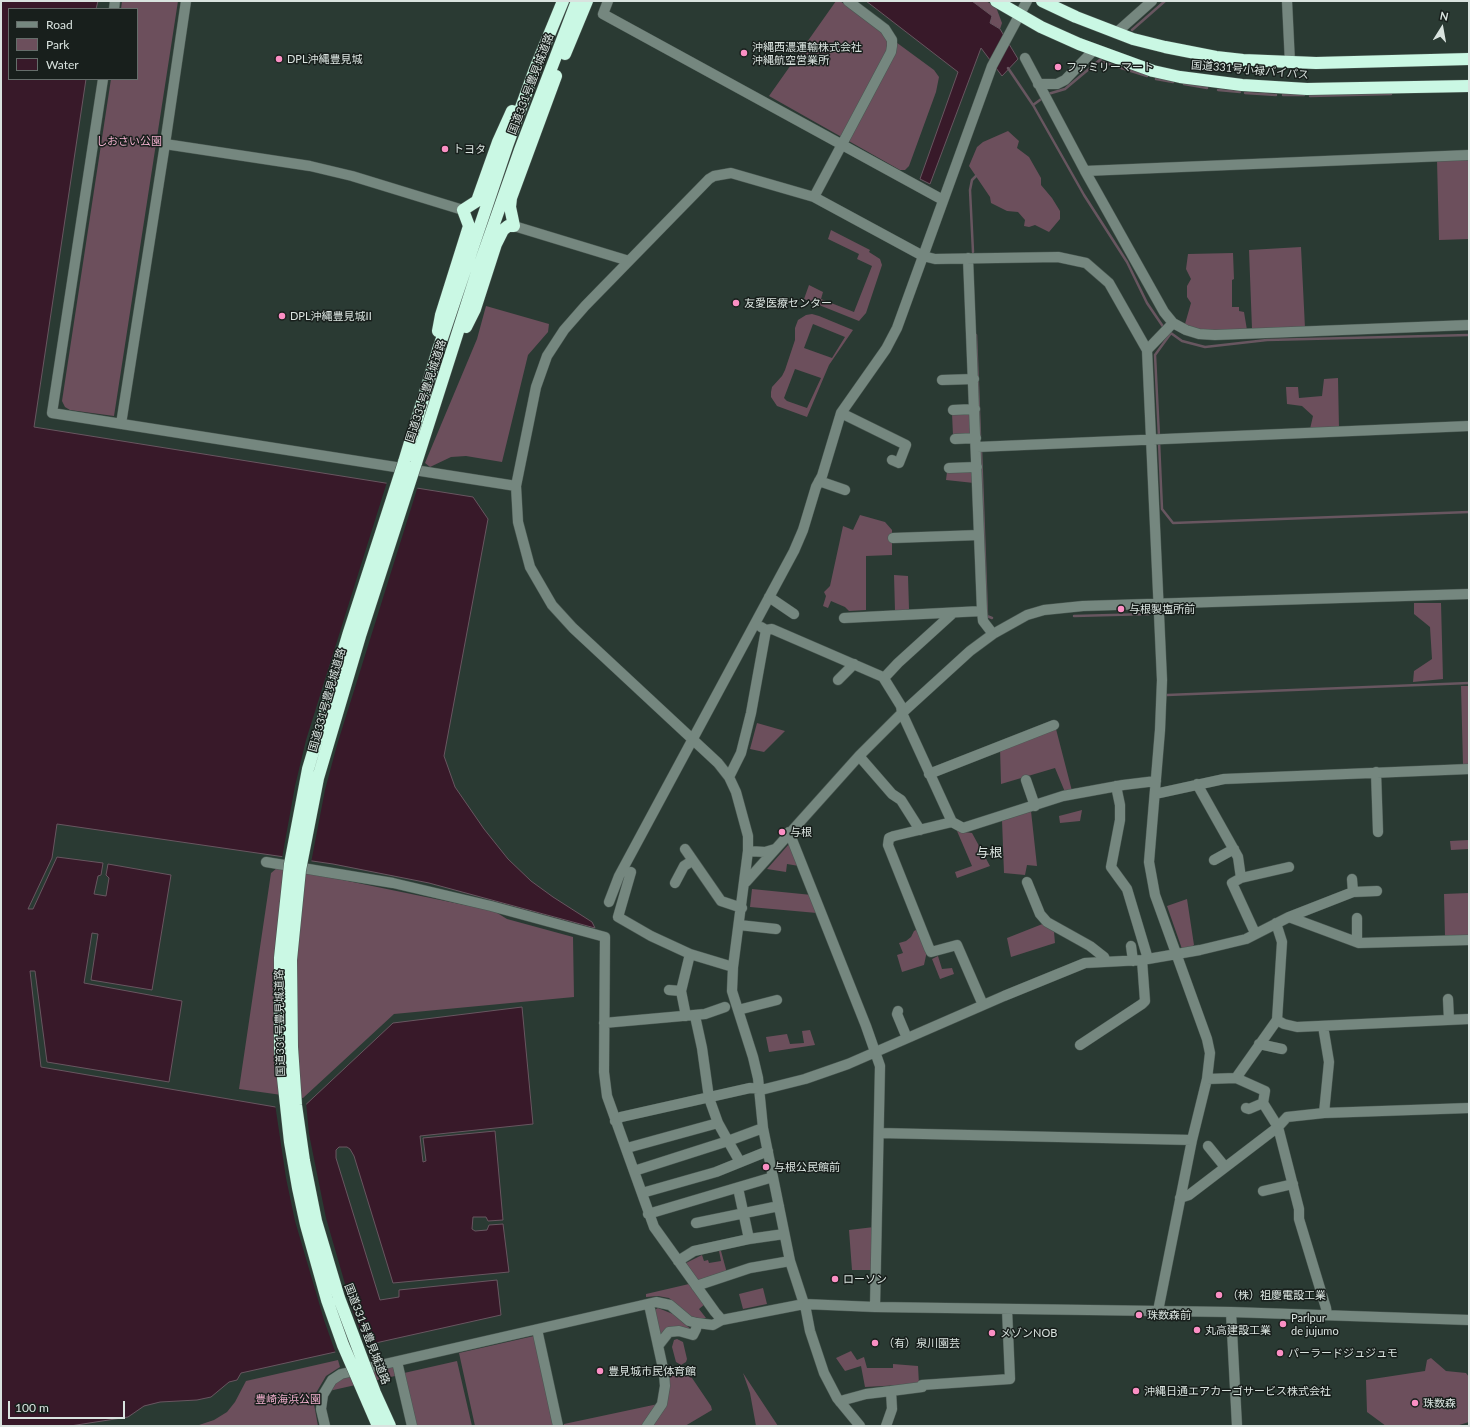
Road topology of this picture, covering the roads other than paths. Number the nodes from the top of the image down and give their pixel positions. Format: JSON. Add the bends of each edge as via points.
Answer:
{"nodes":[{"id":1,"x":186,"y":1,"type":"edge"},
{"id":2,"x":563,"y":1,"type":"edge"},
{"id":3,"x":577,"y":1,"type":"edge"},
{"id":4,"x":587,"y":1,"type":"edge"},
{"id":5,"x":608,"y":1,"type":"edge"},
{"id":6,"x":848,"y":1,"type":"edge"},
{"id":7,"x":996,"y":1,"type":"edge"},
{"id":8,"x":1027,"y":1,"type":"edge"},
{"id":9,"x":1042,"y":1,"type":"edge"},
{"id":10,"x":1152,"y":1,"type":"edge"},
{"id":11,"x":1287,"y":1,"type":"edge"},
{"id":12,"x":1020,"y":16,"type":"junction"},
{"id":13,"x":1116,"y":33,"type":"junction"},
{"id":14,"x":1094,"y":50,"type":"junction"},
{"id":15,"x":1025,"y":58,"type":"dead end"},
{"id":16,"x":1469,"y":59,"type":"edge"},
{"id":17,"x":1290,"y":63,"type":"junction"},
{"id":18,"x":535,"y":69,"type":"junction"},
{"id":19,"x":103,"y":80,"type":"edge"},
{"id":20,"x":1039,"y":86,"type":"junction"},
{"id":21,"x":1469,"y":86,"type":"edge"},
{"id":22,"x":165,"y":144,"type":"junction"},
{"id":23,"x":842,"y":145,"type":"junction"},
{"id":24,"x":1469,"y":155,"type":"edge"},
{"id":25,"x":1085,"y":171,"type":"junction"},
{"id":26,"x":814,"y":198,"type":"junction"},
{"id":27,"x":943,"y":200,"type":"junction"},
{"id":28,"x":463,"y":210,"type":"junction"},
{"id":29,"x":514,"y":226,"type":"junction"},
{"id":30,"x":923,"y":256,"type":"junction"},
{"id":31,"x":968,"y":258,"type":"junction"},
{"id":32,"x":629,"y":261,"type":"junction"},
{"id":33,"x":1174,"y":323,"type":"junction"},
{"id":34,"x":1469,"y":325,"type":"edge"},
{"id":35,"x":438,"y":350,"type":"junction"},
{"id":36,"x":1147,"y":350,"type":"junction"},
{"id":37,"x":451,"y":357,"type":"junction"},
{"id":38,"x":974,"y":379,"type":"junction"},
{"id":39,"x":942,"y":380,"type":"dead end"},
{"id":40,"x":975,"y":409,"type":"junction"},
{"id":41,"x":953,"y":410,"type":"dead end"},
{"id":42,"x":841,"y":413,"type":"junction"},
{"id":43,"x":120,"y":424,"type":"junction"},
{"id":44,"x":1469,"y":426,"type":"edge"},
{"id":45,"x":955,"y":439,"type":"dead end"},
{"id":46,"x":1152,"y":440,"type":"junction"},
{"id":47,"x":976,"y":442,"type":"junction"},
{"id":48,"x":892,"y":460,"type":"dead end"},
{"id":49,"x":410,"y":462,"type":"junction"},
{"id":50,"x":949,"y":468,"type":"dead end"},
{"id":51,"x":977,"y":468,"type":"junction"},
{"id":52,"x":820,"y":481,"type":"junction"},
{"id":53,"x":516,"y":486,"type":"junction"},
{"id":54,"x":845,"y":490,"type":"dead end"},
{"id":55,"x":979,"y":535,"type":"junction"},
{"id":56,"x":894,"y":538,"type":"dead end"},
{"id":57,"x":1469,"y":594,"type":"edge"},
{"id":58,"x":769,"y":597,"type":"junction"},
{"id":59,"x":1159,"y":605,"type":"junction"},
{"id":60,"x":982,"y":611,"type":"junction"},
{"id":61,"x":953,"y":613,"type":"junction"},
{"id":62,"x":794,"y":614,"type":"dead end"},
{"id":63,"x":844,"y":618,"type":"dead end"},
{"id":64,"x":754,"y":623,"type":"junction"},
{"id":65,"x":766,"y":630,"type":"junction"},
{"id":66,"x":993,"y":634,"type":"junction"},
{"id":67,"x":854,"y":664,"type":"junction"},
{"id":68,"x":884,"y":678,"type":"junction"},
{"id":69,"x":838,"y":680,"type":"dead end"},
{"id":70,"x":902,"y":713,"type":"junction"},
{"id":71,"x":1054,"y":725,"type":"dead end"},
{"id":72,"x":693,"y":739,"type":"junction"},
{"id":73,"x":859,"y":756,"type":"junction"},
{"id":74,"x":1469,"y":769,"type":"edge"},
{"id":75,"x":1376,"y":772,"type":"junction"},
{"id":76,"x":928,"y":774,"type":"junction"},
{"id":77,"x":729,"y":777,"type":"junction"},
{"id":78,"x":1026,"y":780,"type":"dead end"},
{"id":79,"x":1156,"y":781,"type":"junction"},
{"id":80,"x":1197,"y":784,"type":"junction"},
{"id":81,"x":1116,"y":786,"type":"junction"},
{"id":82,"x":1155,"y":794,"type":"junction"},
{"id":83,"x":1035,"y":806,"type":"junction"},
{"id":84,"x":952,"y":822,"type":"junction"},
{"id":85,"x":920,"y":830,"type":"junction"},
{"id":86,"x":789,"y":832,"type":"junction"},
{"id":87,"x":1378,"y":832,"type":"dead end"},
{"id":88,"x":685,"y":849,"type":"dead end"},
{"id":89,"x":775,"y":849,"type":"junction"},
{"id":90,"x":1234,"y":849,"type":"junction"},
{"id":91,"x":748,"y":852,"type":"junction"},
{"id":92,"x":1214,"y":860,"type":"dead end"},
{"id":93,"x":692,"y":861,"type":"junction"},
{"id":94,"x":266,"y":862,"type":"dead end"},
{"id":95,"x":1289,"y":867,"type":"dead end"},
{"id":96,"x":631,"y":872,"type":"dead end"},
{"id":97,"x":1241,"y":878,"type":"junction"},
{"id":98,"x":1352,"y":879,"type":"dead end"},
{"id":99,"x":746,"y":882,"type":"junction"},
{"id":100,"x":1027,"y":882,"type":"dead end"},
{"id":101,"x":675,"y":883,"type":"dead end"},
{"id":102,"x":1377,"y":891,"type":"dead end"},
{"id":103,"x":1353,"y":892,"type":"junction"},
{"id":104,"x":609,"y":902,"type":"dead end"},
{"id":105,"x":742,"y":908,"type":"junction"},
{"id":106,"x":1289,"y":917,"type":"junction"},
{"id":107,"x":1357,"y":918,"type":"dead end"},
{"id":108,"x":1276,"y":923,"type":"junction"},
{"id":109,"x":739,"y":925,"type":"junction"},
{"id":110,"x":776,"y":929,"type":"dead end"},
{"id":111,"x":1255,"y":933,"type":"junction"},
{"id":112,"x":1469,"y":940,"type":"edge"},
{"id":113,"x":1357,"y":942,"type":"junction"},
{"id":114,"x":1131,"y":946,"type":"dead end"},
{"id":115,"x":690,"y":954,"type":"junction"},
{"id":116,"x":1175,"y":954,"type":"junction"},
{"id":117,"x":1141,"y":960,"type":"junction"},
{"id":118,"x":1106,"y":961,"type":"junction"},
{"id":119,"x":733,"y":967,"type":"junction"},
{"id":120,"x":669,"y":990,"type":"dead end"},
{"id":121,"x":681,"y":991,"type":"junction"},
{"id":122,"x":1448,"y":999,"type":"dead end"},
{"id":123,"x":777,"y":1000,"type":"dead end"},
{"id":124,"x":983,"y":1005,"type":"junction"},
{"id":125,"x":725,"y":1007,"type":"dead end"},
{"id":126,"x":738,"y":1010,"type":"junction"},
{"id":127,"x":898,"y":1011,"type":"dead end"},
{"id":128,"x":691,"y":1016,"type":"junction"},
{"id":129,"x":1469,"y":1019,"type":"edge"},
{"id":130,"x":1277,"y":1020,"type":"junction"},
{"id":131,"x":1449,"y":1020,"type":"junction"},
{"id":132,"x":604,"y":1023,"type":"junction"},
{"id":133,"x":1323,"y":1026,"type":"junction"},
{"id":134,"x":907,"y":1038,"type":"junction"},
{"id":135,"x":1259,"y":1044,"type":"junction"},
{"id":136,"x":1080,"y":1045,"type":"dead end"},
{"id":137,"x":1282,"y":1049,"type":"dead end"},
{"id":138,"x":875,"y":1052,"type":"junction"},
{"id":139,"x":1236,"y":1078,"type":"junction"},
{"id":140,"x":1206,"y":1079,"type":"junction"},
{"id":141,"x":759,"y":1089,"type":"junction"},
{"id":142,"x":709,"y":1098,"type":"junction"},
{"id":143,"x":1263,"y":1103,"type":"junction"},
{"id":144,"x":1246,"y":1108,"type":"dead end"},
{"id":145,"x":1469,"y":1108,"type":"edge"},
{"id":146,"x":1324,"y":1114,"type":"junction"},
{"id":147,"x":615,"y":1121,"type":"junction"},
{"id":148,"x":718,"y":1123,"type":"junction"},
{"id":149,"x":1278,"y":1127,"type":"junction"},
{"id":150,"x":763,"y":1128,"type":"junction"},
{"id":151,"x":879,"y":1133,"type":"junction"},
{"id":152,"x":1192,"y":1140,"type":"junction"},
{"id":153,"x":728,"y":1141,"type":"junction"},
{"id":154,"x":1208,"y":1146,"type":"dead end"},
{"id":155,"x":627,"y":1148,"type":"junction"},
{"id":156,"x":768,"y":1151,"type":"junction"},
{"id":157,"x":740,"y":1162,"type":"junction"},
{"id":158,"x":1225,"y":1167,"type":"junction"},
{"id":159,"x":634,"y":1171,"type":"junction"},
{"id":160,"x":773,"y":1176,"type":"junction"},
{"id":161,"x":1293,"y":1184,"type":"junction"},
{"id":162,"x":738,"y":1188,"type":"junction"},
{"id":163,"x":1263,"y":1192,"type":"dead end"},
{"id":164,"x":642,"y":1193,"type":"junction"},
{"id":165,"x":1180,"y":1198,"type":"junction"},
{"id":166,"x":779,"y":1206,"type":"junction"},
{"id":167,"x":744,"y":1213,"type":"junction"},
{"id":168,"x":648,"y":1214,"type":"junction"},
{"id":169,"x":696,"y":1223,"type":"dead end"},
{"id":170,"x":784,"y":1234,"type":"junction"},
{"id":171,"x":749,"y":1239,"type":"junction"},
{"id":172,"x":678,"y":1261,"type":"junction"},
{"id":173,"x":790,"y":1261,"type":"junction"},
{"id":174,"x":696,"y":1286,"type":"junction"},
{"id":175,"x":804,"y":1304,"type":"junction"},
{"id":176,"x":875,"y":1307,"type":"junction"},
{"id":177,"x":650,"y":1309,"type":"dead end"},
{"id":178,"x":1007,"y":1309,"type":"junction"},
{"id":179,"x":1158,"y":1311,"type":"junction"},
{"id":180,"x":1231,"y":1312,"type":"junction"},
{"id":181,"x":1327,"y":1315,"type":"junction"},
{"id":182,"x":722,"y":1320,"type":"junction"},
{"id":183,"x":1469,"y":1320,"type":"edge"},
{"id":184,"x":696,"y":1329,"type":"dead end"},
{"id":185,"x":538,"y":1334,"type":"dead end"},
{"id":186,"x":658,"y":1346,"type":"junction"},
{"id":187,"x":398,"y":1366,"type":"dead end"},
{"id":188,"x":891,"y":1391,"type":"junction"},
{"id":189,"x":840,"y":1402,"type":"junction"},
{"id":190,"x":324,"y":1426,"type":"edge"},
{"id":191,"x":378,"y":1426,"type":"edge"},
{"id":192,"x":390,"y":1426,"type":"edge"},
{"id":193,"x":412,"y":1426,"type":"edge"},
{"id":194,"x":558,"y":1426,"type":"edge"},
{"id":195,"x":647,"y":1426,"type":"edge"},
{"id":196,"x":860,"y":1426,"type":"edge"},
{"id":197,"x":886,"y":1426,"type":"edge"},
{"id":198,"x":1237,"y":1426,"type":"edge"}],
"edges":[{"from":1,"to":22,"type":"street"},
{"from":2,"to":18,"type":"highway","name":"国道331号豊見城道路"},
{"from":3,"to":37,"type":"highway","name":"国道331号豊見城道路","via":[[520,150],[478,269]]},
{"from":4,"to":29,"type":"highway","via":[[511,198]]},
{"from":5,"to":23,"type":"street","via":[[603,14]]},
{"from":6,"to":23,"type":"street","via":[[885,29],[892,40],[892,46]]},
{"from":7,"to":12,"type":"highway","name":"国道331号小禄バイパス"},
{"from":8,"to":12,"type":"street"},
{"from":9,"to":13,"type":"highway","name":"国道331号小禄バイパス"},
{"from":10,"to":13,"type":"street"},
{"from":11,"to":17,"type":"street"},
{"from":12,"to":14,"type":"highway","name":"国道331号小禄バイパス"},
{"from":12,"to":27,"type":"street","via":[[992,66]]},
{"from":13,"to":17,"type":"highway","name":"国道331号小禄バイパス","via":[[1189,52],[1243,60]]},
{"from":14,"to":20,"type":"street","via":[[1065,80],[1057,84]]},
{"from":14,"to":21,"type":"highway","name":"国道331号小禄バイパス","via":[[1168,74],[1242,85],[1330,89]]},
{"from":15,"to":20,"type":"street"},
{"from":16,"to":17,"type":"highway","name":"国道331号小禄バイパス"},
{"from":18,"to":28,"type":"highway","via":[[504,129],[477,201]]},
{"from":18,"to":35,"type":"highway","name":"国道331号豊見城道路"},
{"from":19,"to":43,"type":"street","via":[[52,414]]},
{"from":20,"to":25,"type":"street"},
{"from":22,"to":28,"type":"street","via":[[310,166],[359,178]]},
{"from":22,"to":43,"type":"street"},
{"from":23,"to":26,"type":"street"},
{"from":23,"to":27,"type":"street"},
{"from":24,"to":25,"type":"street"},
{"from":25,"to":33,"type":"street","via":[[1164,312]]},
{"from":26,"to":30,"type":"street"},
{"from":26,"to":32,"type":"street","via":[[731,173],[714,176]]},
{"from":27,"to":30,"type":"street"},
{"from":28,"to":35,"type":"highway","via":[[469,226],[441,315]]},
{"from":29,"to":32,"type":"street"},
{"from":29,"to":37,"type":"highway","via":[[508,226],[503,230],[496,244],[475,309]]},
{"from":30,"to":31,"type":"street","via":[[935,259]]},
{"from":30,"to":42,"type":"street","via":[[892,339]]},
{"from":31,"to":36,"type":"street","via":[[1058,257],[1086,263],[1109,283]]},
{"from":31,"to":38,"type":"street"},
{"from":32,"to":53,"type":"street","via":[[574,318],[547,356],[536,386]]},
{"from":33,"to":34,"type":"street","via":[[1198,334],[1215,335]]},
{"from":33,"to":36,"type":"street"},
{"from":35,"to":49,"type":"highway","name":"国道331号豊見城道路"},
{"from":36,"to":46,"type":"street"},
{"from":37,"to":49,"type":"highway","name":"国道331号豊見城道路"},
{"from":38,"to":39,"type":"street"},
{"from":38,"to":40,"type":"street"},
{"from":40,"to":41,"type":"street"},
{"from":40,"to":47,"type":"street"},
{"from":42,"to":48,"type":"street","via":[[906,445],[899,463]]},
{"from":42,"to":52,"type":"street"},
{"from":43,"to":53,"type":"street"},
{"from":44,"to":46,"type":"street"},
{"from":45,"to":47,"type":"street"},
{"from":46,"to":47,"type":"street"},
{"from":46,"to":59,"type":"street"},
{"from":47,"to":51,"type":"street"},
{"from":49,"to":191,"type":"highway","name":"国道331号豊見城道路","bridge":true,"via":[[348,632],[308,769],[290,864],[280,958],[280,1050],[288,1127],[298,1188],[327,1300],[343,1345]]},
{"from":49,"to":192,"type":"highway","name":"国道331号豊見城道路","bridge":true,"via":[[320,770],[300,870],[291,967],[296,1105],[316,1221],[339,1298]]},
{"from":50,"to":51,"type":"street"},
{"from":51,"to":55,"type":"street"},
{"from":52,"to":54,"type":"street"},
{"from":52,"to":58,"type":"street","via":[[803,530]]},
{"from":53,"to":72,"type":"street","via":[[521,538],[530,567],[544,592],[573,628]]},
{"from":55,"to":56,"type":"street"},
{"from":55,"to":60,"type":"street"},
{"from":57,"to":59,"type":"street"},
{"from":58,"to":62,"type":"street"},
{"from":58,"to":64,"type":"street"},
{"from":59,"to":66,"type":"street","via":[[1083,606],[1044,610],[1016,620]]},
{"from":59,"to":79,"type":"street","via":[[1162,680]]},
{"from":60,"to":61,"type":"street"},
{"from":60,"to":66,"type":"street","via":[[984,622]]},
{"from":61,"to":63,"type":"street"},
{"from":61,"to":68,"type":"street","via":[[898,662]]},
{"from":64,"to":65,"type":"street"},
{"from":64,"to":72,"type":"street"},
{"from":65,"to":67,"type":"street","via":[[772,629]]},
{"from":65,"to":77,"type":"street","via":[[747,733],[739,760]]},
{"from":66,"to":70,"type":"street","via":[[970,651]]},
{"from":67,"to":68,"type":"street"},
{"from":67,"to":69,"type":"street"},
{"from":68,"to":70,"type":"street","via":[[901,706]]},
{"from":70,"to":73,"type":"street"},
{"from":70,"to":76,"type":"street"},
{"from":71,"to":76,"type":"street"},
{"from":72,"to":77,"type":"street"},
{"from":72,"to":104,"type":"street","via":[[619,876]]},
{"from":73,"to":85,"type":"street","via":[[892,794],[901,800]]},
{"from":73,"to":86,"type":"street"},
{"from":74,"to":75,"type":"street"},
{"from":75,"to":80,"type":"street","via":[[1224,779]]},
{"from":75,"to":87,"type":"street"},
{"from":76,"to":84,"type":"street"},
{"from":77,"to":91,"type":"street","via":[[744,818]]},
{"from":78,"to":83,"type":"street"},
{"from":79,"to":81,"type":"street"},
{"from":79,"to":82,"type":"street"},
{"from":80,"to":82,"type":"street"},
{"from":80,"to":90,"type":"street"},
{"from":81,"to":83,"type":"street","via":[[1063,796]]},
{"from":81,"to":117,"type":"street","via":[[1121,812],[1111,867],[1128,889]]},
{"from":82,"to":116,"type":"street","via":[[1150,874]]},
{"from":83,"to":84,"type":"street","via":[[963,828]]},
{"from":84,"to":85,"type":"street"},
{"from":85,"to":124,"type":"street","via":[[889,838],[888,845],[931,952],[957,945]]},
{"from":86,"to":89,"type":"street"},
{"from":86,"to":138,"type":"street"},
{"from":88,"to":93,"type":"street"},
{"from":89,"to":91,"type":"street"},
{"from":89,"to":99,"type":"street"},
{"from":90,"to":92,"type":"street"},
{"from":90,"to":97,"type":"street"},
{"from":91,"to":99,"type":"street"},
{"from":93,"to":101,"type":"street","via":[[684,866]]},
{"from":93,"to":105,"type":"street","via":[[721,901]]},
{"from":94,"to":132,"type":"street","via":[[394,884],[492,906],[605,937]]},
{"from":95,"to":97,"type":"street"},
{"from":96,"to":115,"type":"street","via":[[618,917]]},
{"from":97,"to":111,"type":"street","via":[[1232,883]]},
{"from":98,"to":103,"type":"street"},
{"from":99,"to":105,"type":"street"},
{"from":100,"to":118,"type":"street","via":[[1040,914],[1047,922],[1090,946]]},
{"from":102,"to":103,"type":"street"},
{"from":103,"to":106,"type":"street"},
{"from":105,"to":109,"type":"street"},
{"from":106,"to":108,"type":"street"},
{"from":106,"to":113,"type":"street"},
{"from":107,"to":113,"type":"street"},
{"from":108,"to":111,"type":"street"},
{"from":108,"to":130,"type":"street","via":[[1282,942]]},
{"from":109,"to":110,"type":"street"},
{"from":109,"to":119,"type":"street"},
{"from":111,"to":116,"type":"street","via":[[1246,939]]},
{"from":112,"to":113,"type":"street"},
{"from":114,"to":117,"type":"street"},
{"from":115,"to":119,"type":"street"},
{"from":115,"to":121,"type":"street"},
{"from":116,"to":117,"type":"street"},
{"from":116,"to":140,"type":"street","via":[[1210,1053]]},
{"from":117,"to":118,"type":"street"},
{"from":117,"to":136,"type":"street","via":[[1145,1001]]},
{"from":118,"to":124,"type":"street","via":[[1085,963]]},
{"from":119,"to":126,"type":"street","via":[[732,991]]},
{"from":120,"to":121,"type":"street"},
{"from":121,"to":128,"type":"street"},
{"from":122,"to":131,"type":"street"},
{"from":123,"to":126,"type":"street"},
{"from":124,"to":134,"type":"street"},
{"from":125,"to":128,"type":"street"},
{"from":126,"to":141,"type":"street","via":[[753,1057]]},
{"from":127,"to":134,"type":"street"},
{"from":128,"to":132,"type":"street"},
{"from":128,"to":142,"type":"street","via":[[702,1048]]},
{"from":129,"to":131,"type":"street"},
{"from":130,"to":133,"type":"street","via":[[1297,1027]]},
{"from":130,"to":135,"type":"street"},
{"from":131,"to":133,"type":"street"},
{"from":132,"to":147,"type":"street","via":[[605,1085]]},
{"from":133,"to":146,"type":"street","via":[[1329,1062]]},
{"from":134,"to":138,"type":"street"},
{"from":135,"to":137,"type":"street"},
{"from":135,"to":139,"type":"street"},
{"from":138,"to":141,"type":"street","via":[[805,1079]]},
{"from":138,"to":151,"type":"street","via":[[880,1066]]},
{"from":139,"to":140,"type":"street"},
{"from":139,"to":143,"type":"street","via":[[1270,1092]]},
{"from":140,"to":152,"type":"street"},
{"from":141,"to":142,"type":"street","via":[[750,1088]]},
{"from":141,"to":150,"type":"street"},
{"from":142,"to":147,"type":"street","via":[[621,1117]]},
{"from":142,"to":148,"type":"street"},
{"from":143,"to":144,"type":"street","via":[[1250,1109]]},
{"from":143,"to":149,"type":"street"},
{"from":145,"to":146,"type":"street"},
{"from":146,"to":149,"type":"street","via":[[1287,1117]]},
{"from":147,"to":155,"type":"street"},
{"from":148,"to":153,"type":"street"},
{"from":148,"to":155,"type":"street"},
{"from":149,"to":158,"type":"street"},
{"from":149,"to":161,"type":"street"},
{"from":150,"to":153,"type":"street"},
{"from":150,"to":156,"type":"street"},
{"from":151,"to":152,"type":"street"},
{"from":151,"to":176,"type":"street"},
{"from":152,"to":165,"type":"street"},
{"from":153,"to":157,"type":"street"},
{"from":153,"to":159,"type":"street"},
{"from":154,"to":158,"type":"street"},
{"from":155,"to":159,"type":"street"},
{"from":156,"to":157,"type":"street"},
{"from":156,"to":160,"type":"street"},
{"from":157,"to":164,"type":"street","via":[[716,1172]]},
{"from":158,"to":165,"type":"street","via":[[1189,1195]]},
{"from":159,"to":164,"type":"street"},
{"from":160,"to":162,"type":"street"},
{"from":160,"to":166,"type":"street"},
{"from":161,"to":163,"type":"street"},
{"from":161,"to":181,"type":"street","via":[[1299,1219]]},
{"from":162,"to":167,"type":"street"},
{"from":162,"to":168,"type":"street"},
{"from":164,"to":168,"type":"street"},
{"from":165,"to":179,"type":"street"},
{"from":166,"to":167,"type":"street"},
{"from":166,"to":170,"type":"street"},
{"from":167,"to":169,"type":"street"},
{"from":167,"to":171,"type":"street"},
{"from":168,"to":172,"type":"street"},
{"from":170,"to":171,"type":"street"},
{"from":170,"to":173,"type":"street"},
{"from":171,"to":172,"type":"street","via":[[694,1251]]},
{"from":172,"to":174,"type":"street"},
{"from":173,"to":174,"type":"street","via":[[750,1268]]},
{"from":173,"to":175,"type":"street"},
{"from":174,"to":182,"type":"street"},
{"from":175,"to":176,"type":"street"},
{"from":175,"to":182,"type":"street"},
{"from":175,"to":189,"type":"street","via":[[816,1354]]},
{"from":176,"to":178,"type":"street"},
{"from":177,"to":186,"type":"street"},
{"from":178,"to":179,"type":"street"},
{"from":178,"to":188,"type":"street","via":[[1010,1379],[922,1385]]},
{"from":179,"to":180,"type":"street"},
{"from":180,"to":181,"type":"street"},
{"from":180,"to":198,"type":"street"},
{"from":181,"to":183,"type":"street"},
{"from":182,"to":190,"type":"street","via":[[713,1325],[697,1323],[670,1305],[656,1302],[341,1374],[332,1380],[323,1395],[321,1409]]},
{"from":184,"to":186,"type":"street","via":[[693,1335],[678,1331],[669,1332]]},
{"from":185,"to":194,"type":"street"},
{"from":186,"to":195,"type":"street","via":[[665,1386],[662,1404]]},
{"from":187,"to":193,"type":"street"},
{"from":188,"to":189,"type":"street","via":[[866,1394]]},
{"from":188,"to":197,"type":"street","via":[[892,1409]]},
{"from":189,"to":196,"type":"street"}]}
